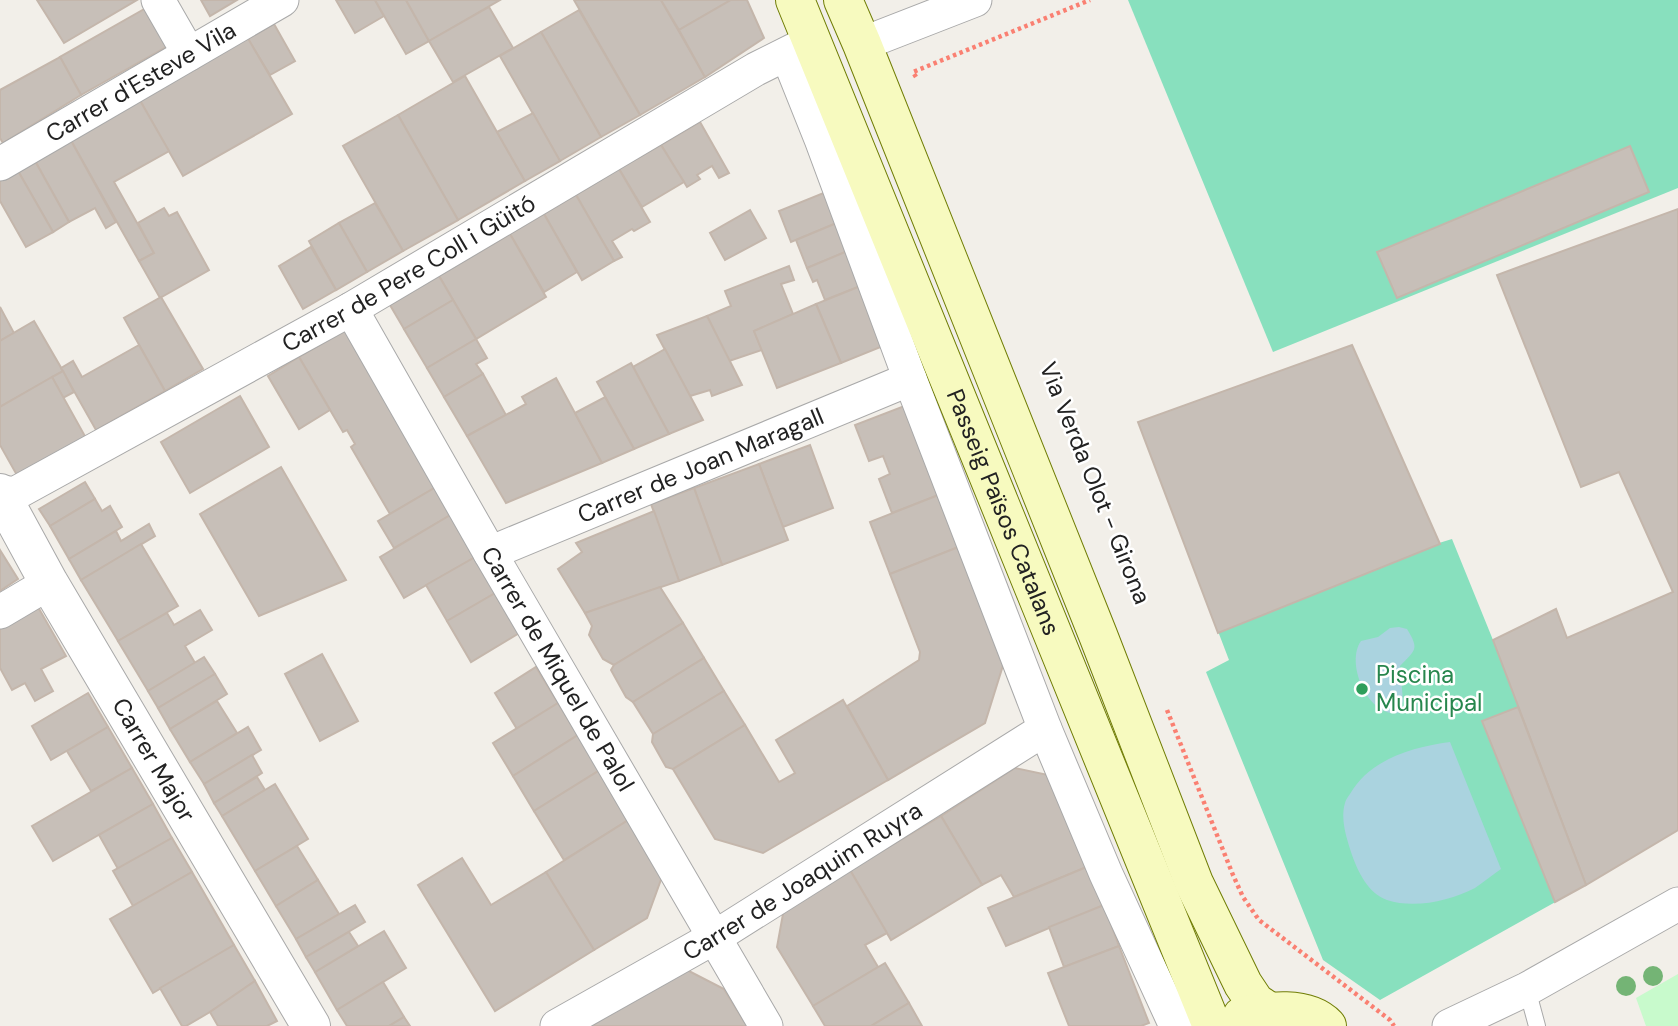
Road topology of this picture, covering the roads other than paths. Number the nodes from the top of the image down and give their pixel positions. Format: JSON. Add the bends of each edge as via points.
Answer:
{"nodes":[{"id":1,"x":158,"y":0,"type":"edge"},
{"id":2,"x":282,"y":0,"type":"edge"},
{"id":3,"x":794,"y":0,"type":"edge"},
{"id":4,"x":843,"y":0,"type":"edge"},
{"id":5,"x":975,"y":0,"type":"edge"},
{"id":6,"x":862,"y":44,"type":"junction"},
{"id":7,"x":799,"y":48,"type":"junction"},
{"id":8,"x":189,"y":54,"type":"junction"},
{"id":9,"x":0,"y":164,"type":"edge"},
{"id":10,"x":351,"y":309,"type":"junction"},
{"id":11,"x":910,"y":379,"type":"junction"},
{"id":12,"x":0,"y":493,"type":"edge"},
{"id":13,"x":490,"y":554,"type":"junction"},
{"id":14,"x":49,"y":583,"type":"junction"},
{"id":15,"x":0,"y":612,"type":"edge"},
{"id":16,"x":1045,"y":729,"type":"junction"},
{"id":17,"x":1678,"y":904,"type":"edge"},
{"id":18,"x":715,"y":937,"type":"junction"},
{"id":19,"x":1527,"y":989,"type":"junction"},
{"id":20,"x":1268,"y":1011,"type":"junction"},
{"id":21,"x":311,"y":1026,"type":"edge"},
{"id":22,"x":557,"y":1026,"type":"edge"},
{"id":23,"x":766,"y":1026,"type":"edge"},
{"id":24,"x":1176,"y":1026,"type":"edge"},
{"id":25,"x":1212,"y":1026,"type":"edge"},
{"id":26,"x":1221,"y":1026,"type":"edge"},
{"id":27,"x":1327,"y":1026,"type":"edge"},
{"id":28,"x":1449,"y":1026,"type":"edge"},
{"id":29,"x":1537,"y":1026,"type":"edge"}],
"edges":[{"from":1,"to":8,"type":"street"},
{"from":2,"to":8,"type":"street","name":"Carrer d'Esteve Vila"},
{"from":3,"to":7,"type":"main road","name":"Passeig Països Catalans"},
{"from":4,"to":6,"type":"main road"},
{"from":5,"to":6,"type":"street"},
{"from":6,"to":20,"type":"main road","via":[[1194,883],[1243,984]]},
{"from":7,"to":10,"type":"street","name":"Carrer de Pere Coll i Güitó","via":[[756,69]]},
{"from":7,"to":11,"type":"street","name":"Passeig Països Catalans","via":[[821,138]]},
{"from":7,"to":25,"type":"main road","name":"Passeig Països Catalans"},
{"from":8,"to":9,"type":"street","name":"Carrer d'Esteve Vila"},
{"from":10,"to":12,"type":"street","name":"Carrer de Pere Coll i Güitó","via":[[16,493]]},
{"from":10,"to":13,"type":"street","name":"Carrer de Miquel de Palol"},
{"from":11,"to":13,"type":"street","name":"Carrer de Joan Maragall"},
{"from":11,"to":16,"type":"street","name":"Passeig Països Catalans"},
{"from":12,"to":14,"type":"street","name":"Carrer Major"},
{"from":13,"to":18,"type":"street","name":"Carrer de Miquel de Palol"},
{"from":14,"to":15,"type":"street"},
{"from":14,"to":21,"type":"street","name":"Carrer Major"},
{"from":16,"to":18,"type":"street","name":"Carrer de Joaquim Ruyra"},
{"from":16,"to":24,"type":"street","name":"Passeig Països Catalans"},
{"from":17,"to":19,"type":"street"},
{"from":18,"to":22,"type":"street","name":"Carrer de Joaquim Ruyra"},
{"from":18,"to":23,"type":"street","name":"Carrer de Miquel de Palol"},
{"from":19,"to":28,"type":"street"},
{"from":19,"to":29,"type":"lane"},
{"from":20,"to":26,"type":"main road"},
{"from":20,"to":27,"type":"main road","via":[[1305,1015]]}]}
